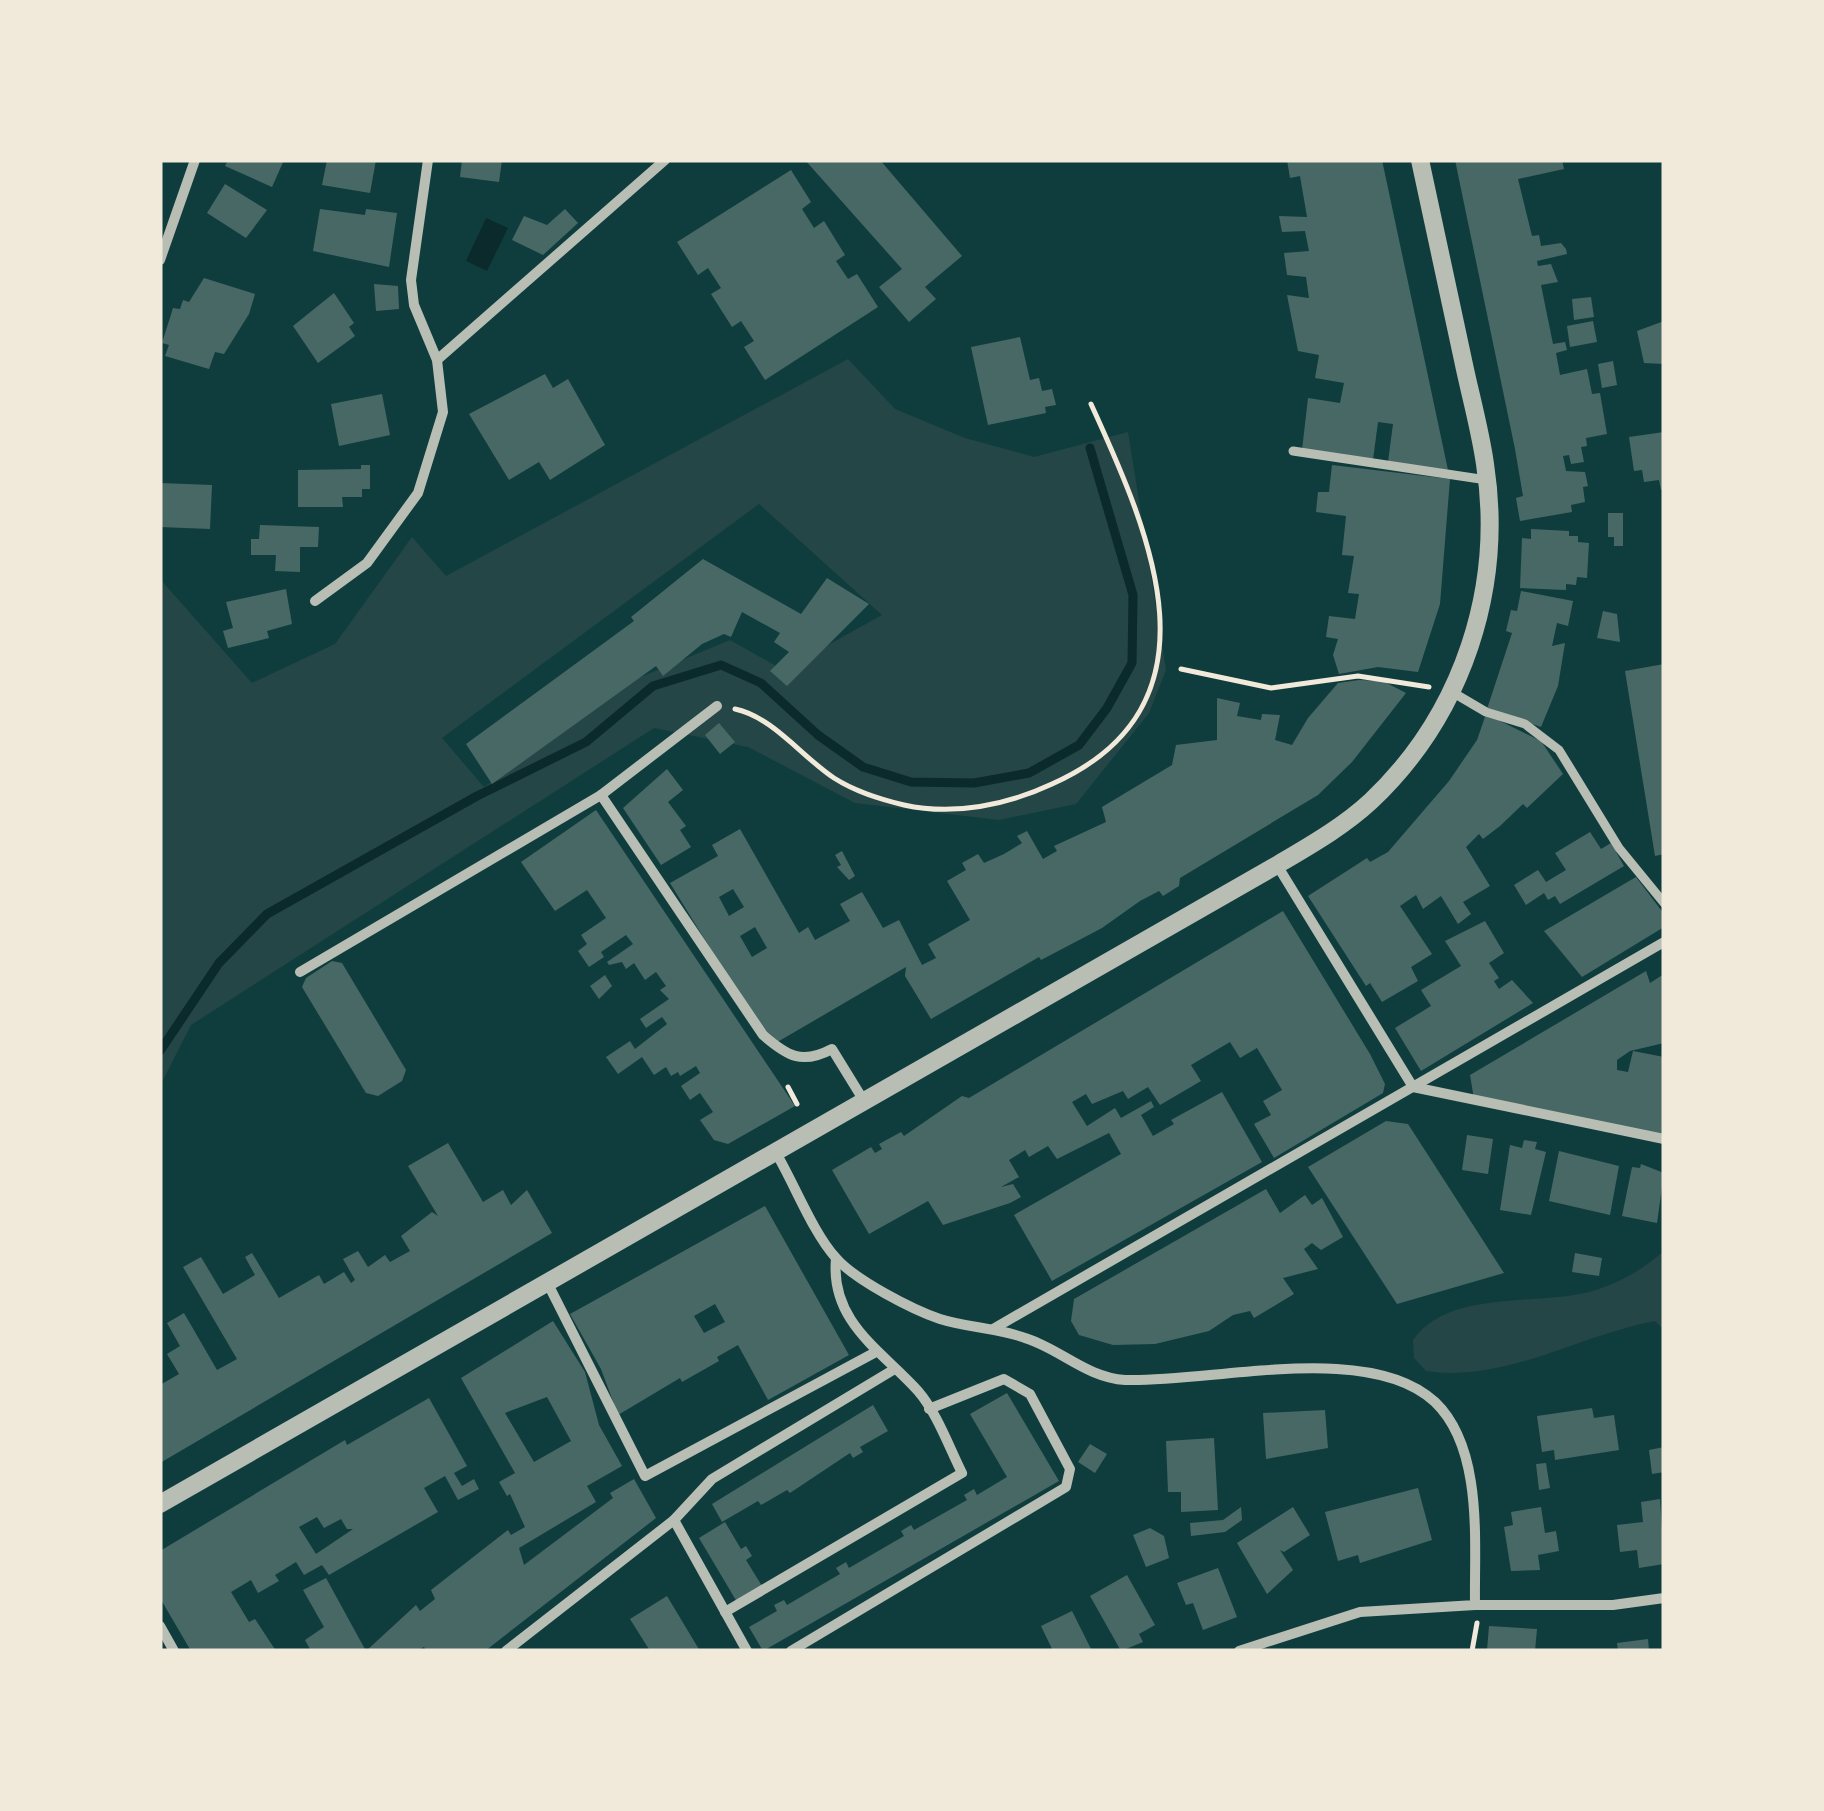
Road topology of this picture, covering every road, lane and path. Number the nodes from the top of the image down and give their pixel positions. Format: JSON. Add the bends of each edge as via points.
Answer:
{"nodes":[{"id":1,"x":195,"y":160,"type":"edge"},
{"id":2,"x":428,"y":160,"type":"edge"},
{"id":3,"x":665,"y":160,"type":"edge"},
{"id":4,"x":1420,"y":160,"type":"edge"},
{"id":5,"x":160,"y":260,"type":"edge"},
{"id":6,"x":437,"y":360,"type":"junction"},
{"id":7,"x":1092,"y":404,"type":"dead end"},
{"id":8,"x":1293,"y":451,"type":"dead end"},
{"id":9,"x":1487,"y":480,"type":"junction"},
{"id":10,"x":314,"y":601,"type":"dead end"},
{"id":11,"x":1181,"y":669,"type":"dead end"},
{"id":12,"x":1452,"y":692,"type":"junction"},
{"id":13,"x":717,"y":706,"type":"joint"},
{"id":14,"x":602,"y":796,"type":"junction"},
{"id":15,"x":1278,"y":866,"type":"junction"},
{"id":16,"x":1664,"y":903,"type":"edge"},
{"id":17,"x":1664,"y":942,"type":"edge"},
{"id":18,"x":300,"y":972,"type":"dead end"},
{"id":19,"x":788,"y":1087,"type":"dead end"},
{"id":20,"x":1413,"y":1087,"type":"junction"},
{"id":21,"x":865,"y":1102,"type":"junction"},
{"id":22,"x":797,"y":1104,"type":"dead end"},
{"id":23,"x":1664,"y":1138,"type":"edge"},
{"id":24,"x":776,"y":1153,"type":"junction"},
{"id":25,"x":836,"y":1259,"type":"junction"},
{"id":26,"x":548,"y":1284,"type":"junction"},
{"id":27,"x":993,"y":1329,"type":"junction"},
{"id":28,"x":874,"y":1353,"type":"junction"},
{"id":29,"x":893,"y":1370,"type":"junction"},
{"id":30,"x":930,"y":1409,"type":"junction"},
{"id":31,"x":160,"y":1504,"type":"edge"},
{"id":32,"x":674,"y":1520,"type":"junction"},
{"id":33,"x":1664,"y":1598,"type":"edge"},
{"id":34,"x":1475,"y":1605,"type":"junction"},
{"id":35,"x":725,"y":1612,"type":"junction"},
{"id":36,"x":160,"y":1626,"type":"edge"},
{"id":37,"x":174,"y":1651,"type":"edge"},
{"id":38,"x":506,"y":1651,"type":"edge"},
{"id":39,"x":747,"y":1651,"type":"edge"},
{"id":40,"x":790,"y":1651,"type":"edge"},
{"id":41,"x":1239,"y":1651,"type":"edge"},
{"id":42,"x":1472,"y":1651,"type":"edge"}],
"edges":[{"from":1,"to":5,"type":"street"},
{"from":2,"to":6,"type":"street","via":[[411,280]]},
{"from":3,"to":6,"type":"street"},
{"from":4,"to":9,"type":"street"},
{"from":6,"to":10,"type":"street","via":[[443,412],[418,493],[367,563]]},
{"from":7,"to":13,"type":"path","via":[[1134,498],[1162,644],[1152,690],[1100,759],[1006,801],[909,806],[858,791],[758,718]]},
{"from":8,"to":9,"type":"street"},
{"from":9,"to":12,"type":"street","via":[[1482,610]]},
{"from":11,"to":12,"type":"path","via":[[1271,688],[1358,676]]},
{"from":12,"to":15,"type":"street","via":[[1424,740],[1368,804]]},
{"from":12,"to":16,"type":"street","via":[[1525,724],[1560,750],[1618,848]]},
{"from":13,"to":14,"type":"street"},
{"from":14,"to":18,"type":"street"},
{"from":14,"to":21,"type":"street","via":[[764,1035],[793,1057],[832,1049]]},
{"from":15,"to":20,"type":"street"},
{"from":15,"to":21,"type":"street"},
{"from":17,"to":20,"type":"street"},
{"from":19,"to":22,"type":"path"},
{"from":20,"to":23,"type":"street"},
{"from":20,"to":27,"type":"street"},
{"from":21,"to":24,"type":"street"},
{"from":24,"to":25,"type":"street"},
{"from":24,"to":26,"type":"street"},
{"from":25,"to":27,"type":"street","via":[[941,1319]]},
{"from":25,"to":28,"type":"street","via":[[844,1307]]},
{"from":26,"to":28,"type":"street","via":[[645,1476]]},
{"from":26,"to":31,"type":"street"},
{"from":27,"to":34,"type":"street","via":[[1119,1380],[1326,1369],[1413,1385],[1438,1404],[1468,1472]]},
{"from":28,"to":29,"type":"street"},
{"from":29,"to":30,"type":"street"},
{"from":29,"to":32,"type":"street","via":[[712,1479]]},
{"from":30,"to":35,"type":"street","via":[[962,1472]]},
{"from":30,"to":40,"type":"street","via":[[1004,1379],[1030,1394],[1070,1470],[1066,1487]]},
{"from":32,"to":35,"type":"street"},
{"from":32,"to":38,"type":"street"},
{"from":33,"to":34,"type":"street","via":[[1613,1605]]},
{"from":34,"to":41,"type":"street","via":[[1360,1612]]},
{"from":34,"to":42,"type":"path"},
{"from":35,"to":39,"type":"street"},
{"from":36,"to":37,"type":"street"}]}
